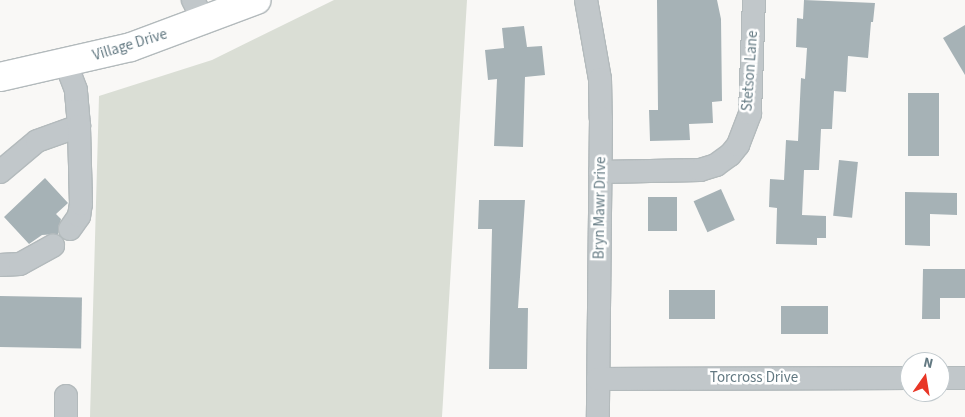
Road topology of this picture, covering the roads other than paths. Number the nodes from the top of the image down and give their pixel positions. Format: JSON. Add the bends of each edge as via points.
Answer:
{"nodes":[{"id":1,"x":257,"y":0,"type":"edge"},
{"id":2,"x":586,"y":0,"type":"edge"},
{"id":3,"x":754,"y":0,"type":"edge"},
{"id":4,"x":199,"y":11,"type":"edge"},
{"id":5,"x":66,"y":64,"type":"junction"},
{"id":6,"x":0,"y":77,"type":"edge"},
{"id":7,"x":79,"y":126,"type":"junction"},
{"id":8,"x":0,"y":172,"type":"edge"},
{"id":9,"x":600,"y":172,"type":"junction"},
{"id":10,"x":70,"y":229,"type":"dead end"},
{"id":11,"x":53,"y":246,"type":"dead end"},
{"id":12,"x":0,"y":265,"type":"edge"},
{"id":13,"x":900,"y":378,"type":"edge"},
{"id":14,"x":950,"y":378,"type":"edge"},
{"id":15,"x":965,"y":378,"type":"edge"},
{"id":16,"x":598,"y":379,"type":"junction"},
{"id":17,"x":598,"y":417,"type":"edge"}],
"edges":[{"from":1,"to":4,"type":"main road","name":"Village Drive"},
{"from":2,"to":9,"type":"street","name":"Bryn Mawr Drive","via":[[600,79]]},
{"from":3,"to":9,"type":"street","name":"Stetson Lane","via":[[750,112],[738,145],[730,155],[716,165],[700,170]]},
{"from":4,"to":5,"type":"main road","name":"Village Drive"},
{"from":5,"to":6,"type":"main road","name":"Village Drive"},
{"from":5,"to":7,"type":"street","via":[[76,90]]},
{"from":7,"to":8,"type":"street","via":[[37,141]]},
{"from":7,"to":10,"type":"street","via":[[81,204],[79,216]]},
{"from":9,"to":16,"type":"street","name":"Bryn Mawr Drive"},
{"from":11,"to":12,"type":"street","via":[[20,264]]},
{"from":13,"to":16,"type":"street","name":"Torcross Drive"},
{"from":14,"to":15,"type":"street"},
{"from":16,"to":17,"type":"street","name":"Bryn Mawr Drive"}]}
